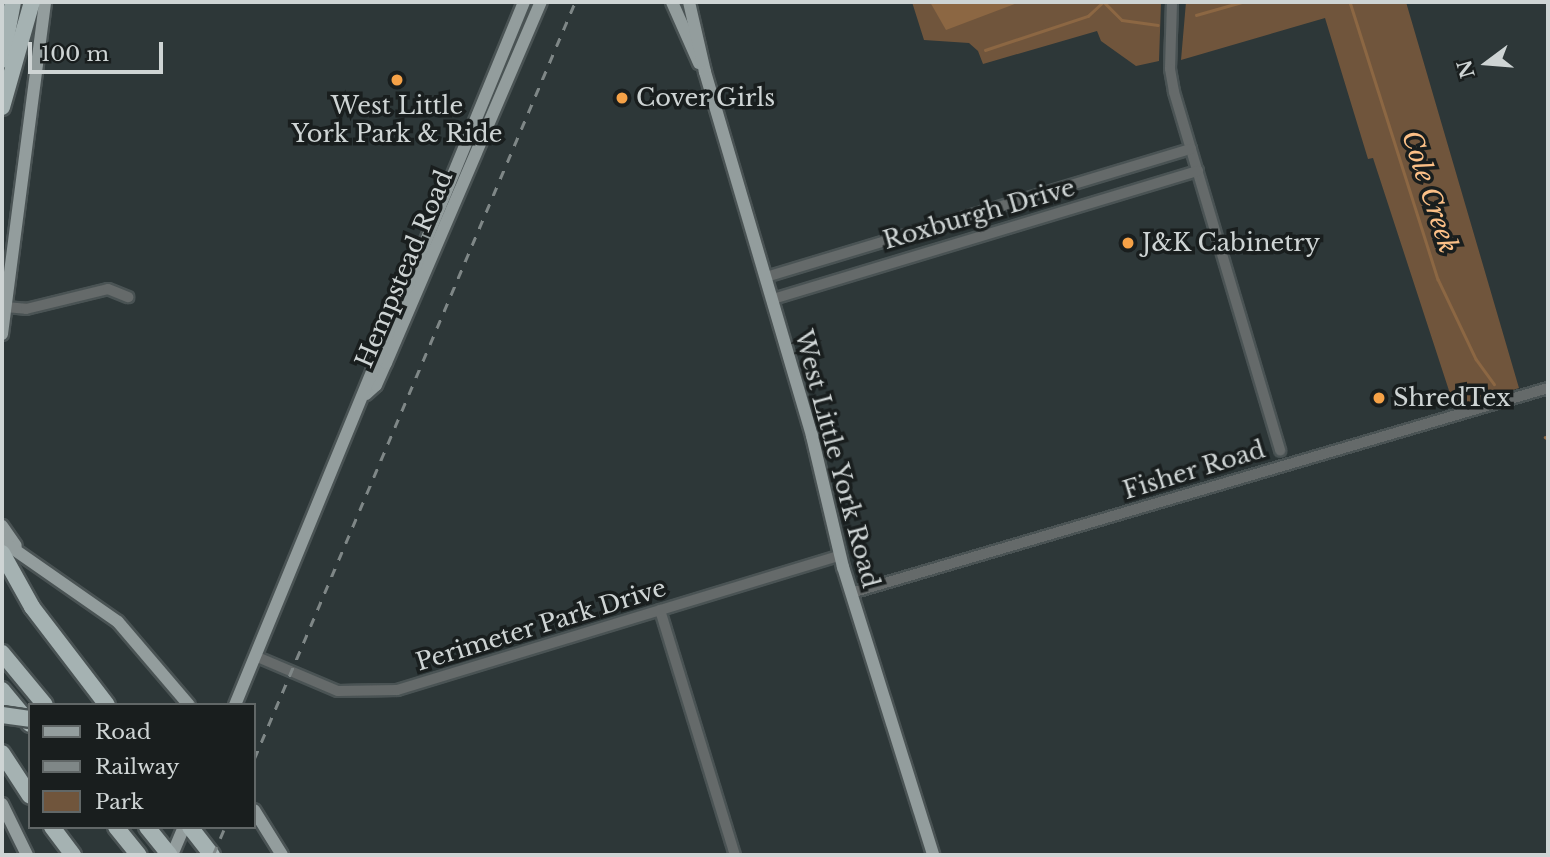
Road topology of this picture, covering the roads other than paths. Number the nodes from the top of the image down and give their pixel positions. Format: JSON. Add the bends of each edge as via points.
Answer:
{"nodes":[{"id":1,"x":13,"y":2,"type":"edge"},
{"id":2,"x":32,"y":2,"type":"edge"},
{"id":3,"x":45,"y":2,"type":"edge"},
{"id":4,"x":524,"y":2,"type":"edge"},
{"id":5,"x":541,"y":2,"type":"edge"},
{"id":6,"x":672,"y":2,"type":"edge"},
{"id":7,"x":689,"y":2,"type":"edge"},
{"id":8,"x":1172,"y":2,"type":"edge"},
{"id":9,"x":2,"y":60,"type":"edge"},
{"id":10,"x":705,"y":72,"type":"junction"},
{"id":11,"x":2,"y":107,"type":"edge"},
{"id":12,"x":1191,"y":149,"type":"junction"},
{"id":13,"x":1198,"y":172,"type":"junction"},
{"id":14,"x":1013,"y":202,"type":"junction"},
{"id":15,"x":1020,"y":224,"type":"junction"},
{"id":16,"x":893,"y":237,"type":"junction"},
{"id":17,"x":901,"y":259,"type":"junction"},
{"id":18,"x":766,"y":277,"type":"junction"},
{"id":19,"x":128,"y":297,"type":"dead end"},
{"id":20,"x":773,"y":299,"type":"junction"},
{"id":21,"x":5,"y":307,"type":"junction"},
{"id":22,"x":2,"y":334,"type":"edge"},
{"id":23,"x":1548,"y":388,"type":"edge"},
{"id":24,"x":366,"y":394,"type":"junction"},
{"id":25,"x":1280,"y":451,"type":"dead end"},
{"id":26,"x":2,"y":526,"type":"edge"},
{"id":27,"x":2,"y":541,"type":"edge"},
{"id":28,"x":2,"y":553,"type":"edge"},
{"id":29,"x":840,"y":555,"type":"junction"},
{"id":30,"x":25,"y":557,"type":"junction"},
{"id":31,"x":851,"y":593,"type":"junction"},
{"id":32,"x":660,"y":610,"type":"junction"},
{"id":33,"x":2,"y":653,"type":"edge"},
{"id":34,"x":255,"y":656,"type":"junction"},
{"id":35,"x":2,"y":690,"type":"edge"},
{"id":36,"x":43,"y":703,"type":"edge"},
{"id":37,"x":105,"y":703,"type":"edge"},
{"id":38,"x":187,"y":703,"type":"edge"},
{"id":39,"x":236,"y":703,"type":"edge"},
{"id":40,"x":2,"y":715,"type":"edge"},
{"id":41,"x":28,"y":720,"type":"edge"},
{"id":42,"x":28,"y":722,"type":"edge"},
{"id":43,"x":2,"y":753,"type":"edge"},
{"id":44,"x":28,"y":793,"type":"edge"},
{"id":45,"x":2,"y":804,"type":"edge"},
{"id":46,"x":256,"y":813,"type":"edge"},
{"id":47,"x":54,"y":829,"type":"edge"},
{"id":48,"x":118,"y":829,"type":"edge"},
{"id":49,"x":148,"y":829,"type":"edge"},
{"id":50,"x":183,"y":829,"type":"edge"},
{"id":51,"x":192,"y":829,"type":"edge"},
{"id":52,"x":27,"y":855,"type":"edge"},
{"id":53,"x":73,"y":855,"type":"edge"},
{"id":54,"x":139,"y":855,"type":"edge"},
{"id":55,"x":171,"y":855,"type":"edge"},
{"id":56,"x":212,"y":855,"type":"edge"},
{"id":57,"x":282,"y":855,"type":"edge"},
{"id":58,"x":735,"y":855,"type":"edge"},
{"id":59,"x":933,"y":855,"type":"edge"}],
"edges":[{"from":1,"to":9,"type":"highway"},
{"from":2,"to":11,"type":"highway"},
{"from":3,"to":21,"type":"main road"},
{"from":4,"to":24,"type":"main road","name":"Hempstead Road","via":[[374,358]]},
{"from":5,"to":24,"type":"main road","name":"Hempstead Road","via":[[386,363],[376,385]]},
{"from":6,"to":10,"type":"main road","name":"West Little York Road"},
{"from":7,"to":10,"type":"main road","name":"West Little York Road"},
{"from":8,"to":12,"type":"street","via":[[1170,69]]},
{"from":10,"to":18,"type":"main road","name":"West Little York Road"},
{"from":12,"to":13,"type":"street"},
{"from":12,"to":14,"type":"street","name":"Roxburgh Drive"},
{"from":13,"to":15,"type":"street","name":"Roxburgh Drive"},
{"from":13,"to":25,"type":"street"},
{"from":14,"to":15,"type":"street"},
{"from":14,"to":16,"type":"street","name":"Roxburgh Drive"},
{"from":15,"to":17,"type":"street","name":"Roxburgh Drive"},
{"from":16,"to":17,"type":"street"},
{"from":16,"to":18,"type":"street","name":"Roxburgh Drive"},
{"from":17,"to":20,"type":"street","name":"Roxburgh Drive"},
{"from":18,"to":20,"type":"main road","name":"West Little York Road"},
{"from":19,"to":21,"type":"street","via":[[108,289],[26,309]]},
{"from":20,"to":29,"type":"main road","name":"West Little York Road"},
{"from":21,"to":22,"type":"main road"},
{"from":23,"to":31,"type":"street","name":"Fisher Road"},
{"from":24,"to":34,"type":"main road","name":"Hempstead Road"},
{"from":26,"to":30,"type":"main road"},
{"from":27,"to":30,"type":"main road"},
{"from":28,"to":37,"type":"highway","via":[[32,607]]},
{"from":29,"to":31,"type":"main road","name":"West Little York Road"},
{"from":29,"to":32,"type":"street","name":"Perimeter Park Drive"},
{"from":30,"to":38,"type":"main road","via":[[118,622]]},
{"from":31,"to":59,"type":"main road","name":"West Little York Road"},
{"from":32,"to":34,"type":"street","name":"Perimeter Park Drive","via":[[386,692],[338,691]]},
{"from":32,"to":58,"type":"street"},
{"from":33,"to":36,"type":"highway"},
{"from":34,"to":39,"type":"main road","name":"Hempstead Road"},
{"from":35,"to":41,"type":"highway"},
{"from":40,"to":42,"type":"highway","bridge":true},
{"from":43,"to":44,"type":"highway"},
{"from":45,"to":52,"type":"main road"},
{"from":46,"to":57,"type":"main road"},
{"from":47,"to":53,"type":"highway"},
{"from":48,"to":54,"type":"highway"},
{"from":49,"to":55,"type":"highway"},
{"from":50,"to":55,"type":"main road"},
{"from":51,"to":56,"type":"highway"}]}
